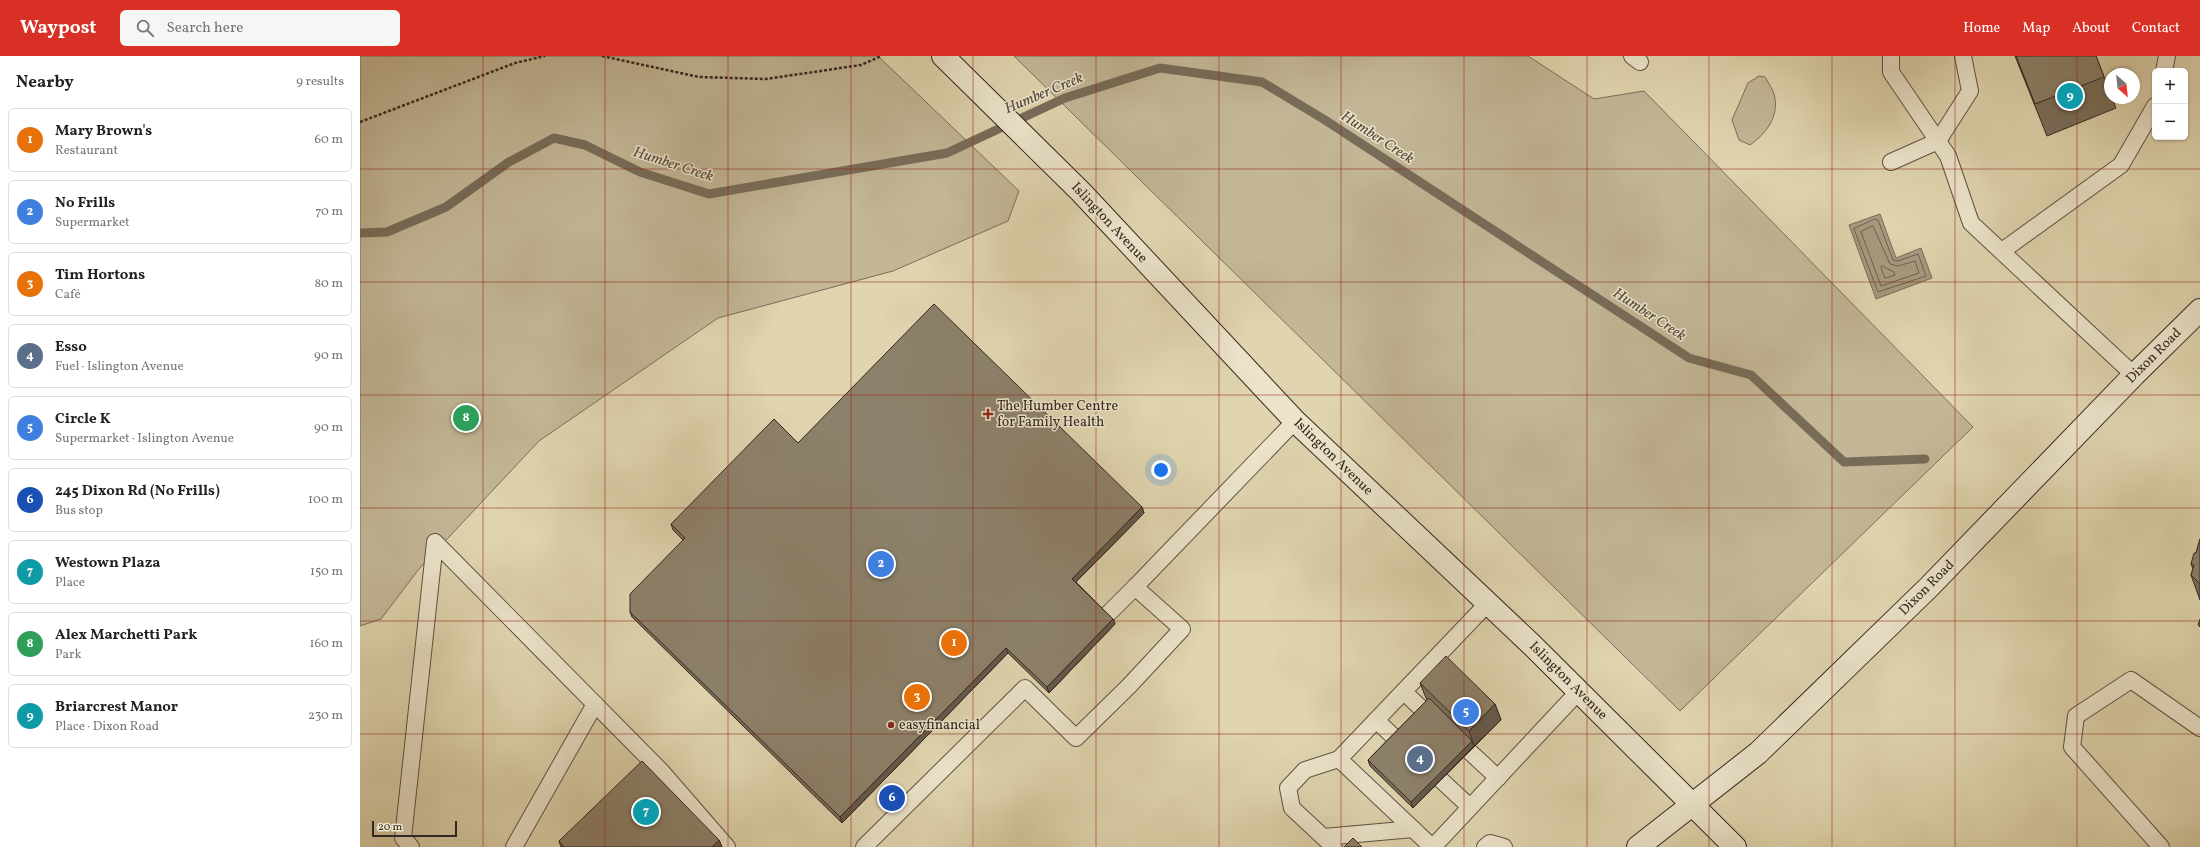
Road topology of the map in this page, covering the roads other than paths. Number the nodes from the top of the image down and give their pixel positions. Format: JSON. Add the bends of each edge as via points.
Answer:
{"nodes":[{"id":1,"x":943,"y":56,"type":"edge"},
{"id":2,"x":1890,"y":56,"type":"edge"},
{"id":3,"x":1963,"y":56,"type":"edge"},
{"id":4,"x":2167,"y":56,"type":"edge"},
{"id":5,"x":2165,"y":68,"type":"edge"},
{"id":6,"x":2152,"y":111,"type":"edge"},
{"id":7,"x":1938,"y":141,"type":"junction"},
{"id":8,"x":1891,"y":162,"type":"dead end"},
{"id":9,"x":2002,"y":252,"type":"junction"},
{"id":10,"x":2200,"y":310,"type":"edge"},
{"id":11,"x":2134,"y":375,"type":"junction"},
{"id":12,"x":1295,"y":421,"type":"junction"},
{"id":13,"x":1135,"y":586,"type":"junction"},
{"id":14,"x":1488,"y":603,"type":"junction"},
{"id":15,"x":1106,"y":616,"type":"edge"},
{"id":16,"x":1404,"y":692,"type":"junction"},
{"id":17,"x":1579,"y":692,"type":"junction"},
{"id":18,"x":595,"y":704,"type":"junction"},
{"id":19,"x":1424,"y":711,"type":"edge"},
{"id":20,"x":1376,"y":720,"type":"junction"},
{"id":21,"x":2200,"y":728,"type":"edge"},
{"id":22,"x":1396,"y":739,"type":"edge"},
{"id":23,"x":1470,"y":752,"type":"edge"},
{"id":24,"x":1339,"y":758,"type":"junction"},
{"id":25,"x":1498,"y":778,"type":"junction"},
{"id":26,"x":1441,"y":780,"type":"edge"},
{"id":27,"x":1693,"y":805,"type":"junction"},
{"id":28,"x":1470,"y":808,"type":"junction"},
{"id":29,"x":1413,"y":829,"type":"junction"},
{"id":30,"x":1329,"y":842,"type":"edge"},
{"id":31,"x":411,"y":847,"type":"edge"},
{"id":32,"x":514,"y":847,"type":"edge"},
{"id":33,"x":727,"y":847,"type":"edge"},
{"id":34,"x":864,"y":847,"type":"edge"},
{"id":35,"x":1432,"y":847,"type":"edge"},
{"id":36,"x":1485,"y":847,"type":"edge"},
{"id":37,"x":1504,"y":847,"type":"edge"},
{"id":38,"x":1638,"y":847,"type":"edge"},
{"id":39,"x":1735,"y":847,"type":"edge"},
{"id":40,"x":2161,"y":847,"type":"edge"}],
"edges":[{"from":1,"to":12,"type":"main road","name":"Islington Avenue","via":[[1081,192]]},
{"from":2,"to":7,"type":"lane","via":[[1891,72]]},
{"from":3,"to":7,"type":"lane","via":[[1970,91]]},
{"from":4,"to":5,"type":"lane"},
{"from":6,"to":9,"type":"lane","via":[[2121,165]]},
{"from":7,"to":8,"type":"lane"},
{"from":7,"to":9,"type":"lane","via":[[1948,156],[1971,223]]},
{"from":9,"to":11,"type":"lane"},
{"from":10,"to":11,"type":"main road","name":"Dixon Road"},
{"from":11,"to":27,"type":"main road","name":"Dixon Road","via":[[1929,587],[1758,753]]},
{"from":12,"to":13,"type":"lane"},
{"from":12,"to":14,"type":"main road","name":"Islington Avenue"},
{"from":13,"to":15,"type":"lane"},
{"from":13,"to":34,"type":"lane","via":[[1182,629],[1076,738],[1034,688],[1025,688]]},
{"from":14,"to":16,"type":"lane"},
{"from":14,"to":17,"type":"main road","name":"Islington Avenue"},
{"from":16,"to":19,"type":"lane"},
{"from":16,"to":20,"type":"lane"},
{"from":17,"to":25,"type":"lane"},
{"from":17,"to":27,"type":"main road","name":"Islington Avenue"},
{"from":18,"to":31,"type":"lane","via":[[435,542],[403,838]]},
{"from":18,"to":32,"type":"lane"},
{"from":18,"to":33,"type":"lane","via":[[661,771]]},
{"from":20,"to":22,"type":"lane"},
{"from":20,"to":24,"type":"lane"},
{"from":21,"to":40,"type":"lane","via":[[2132,680],[2076,716],[2072,747]]},
{"from":23,"to":25,"type":"lane"},
{"from":24,"to":29,"type":"lane"},
{"from":24,"to":30,"type":"lane","via":[[1305,770],[1288,788],[1292,808]]},
{"from":25,"to":28,"type":"lane"},
{"from":26,"to":28,"type":"lane"},
{"from":27,"to":38,"type":"main road","name":"Dixon Road"},
{"from":27,"to":39,"type":"main road","name":"Islington Avenue"},
{"from":28,"to":35,"type":"lane"},
{"from":29,"to":30,"type":"lane"},
{"from":29,"to":35,"type":"lane"},
{"from":36,"to":37,"type":"lane","via":[[1490,843]]}]}
